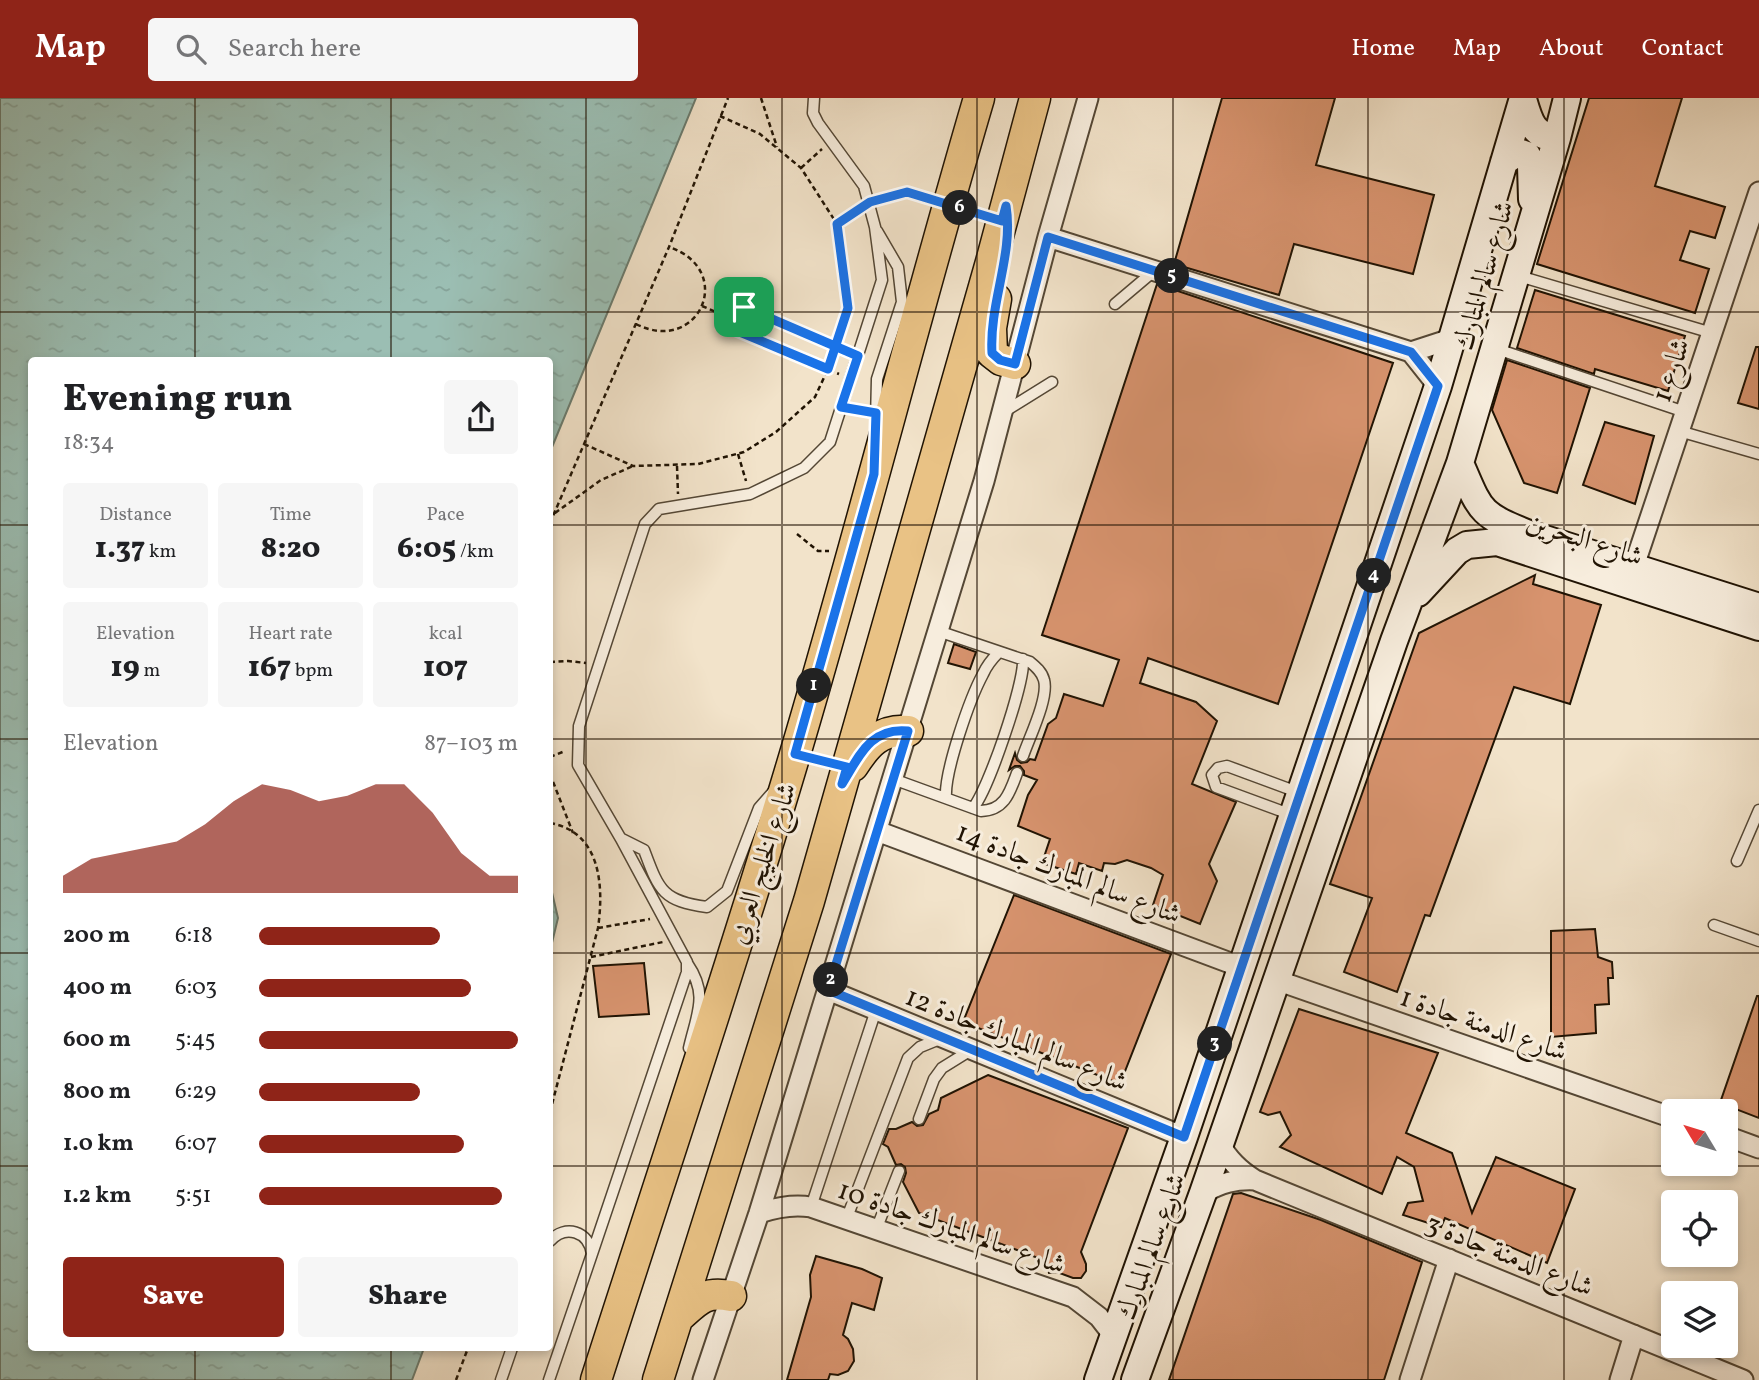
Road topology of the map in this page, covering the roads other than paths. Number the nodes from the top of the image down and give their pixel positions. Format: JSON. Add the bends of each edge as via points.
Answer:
{"nodes":[{"id":1,"x":814,"y":98,"type":"edge"},
{"id":2,"x":979,"y":98,"type":"edge"},
{"id":3,"x":1035,"y":98,"type":"edge"},
{"id":4,"x":1088,"y":98,"type":"edge"},
{"id":5,"x":1523,"y":98,"type":"edge"},
{"id":6,"x":1567,"y":98,"type":"edge"},
{"id":7,"x":1558,"y":138,"type":"junction"},
{"id":8,"x":1504,"y":162,"type":"junction"},
{"id":9,"x":1759,"y":192,"type":"edge"},
{"id":10,"x":1006,"y":206,"type":"junction"},
{"id":11,"x":1533,"y":215,"type":"junction"},
{"id":12,"x":875,"y":227,"type":"junction"},
{"id":13,"x":1048,"y":237,"type":"junction"},
{"id":14,"x":1154,"y":271,"type":"junction"},
{"id":15,"x":1515,"y":274,"type":"junction"},
{"id":16,"x":1115,"y":304,"type":"dead end"},
{"id":17,"x":1712,"y":333,"type":"junction"},
{"id":18,"x":1454,"y":338,"type":"junction"},
{"id":19,"x":1494,"y":348,"type":"junction"},
{"id":20,"x":1411,"y":352,"type":"junction"},
{"id":21,"x":1015,"y":364,"type":"junction"},
{"id":22,"x":1052,"y":382,"type":"dead end"},
{"id":23,"x":1438,"y":386,"type":"junction"},
{"id":24,"x":1685,"y":412,"type":"junction"},
{"id":25,"x":1002,"y":414,"type":"junction"},
{"id":26,"x":1679,"y":431,"type":"junction"},
{"id":27,"x":1759,"y":454,"type":"edge"},
{"id":28,"x":1460,"y":463,"type":"junction"},
{"id":29,"x":874,"y":474,"type":"junction"},
{"id":30,"x":1485,"y":513,"type":"junction"},
{"id":31,"x":1483,"y":543,"type":"junction"},
{"id":32,"x":1634,"y":566,"type":"junction"},
{"id":33,"x":1370,"y":589,"type":"junction"},
{"id":34,"x":1410,"y":602,"type":"junction"},
{"id":35,"x":1759,"y":607,"type":"edge"},
{"id":36,"x":1759,"y":627,"type":"edge"},
{"id":37,"x":938,"y":631,"type":"junction"},
{"id":38,"x":1394,"y":641,"type":"junction"},
{"id":39,"x":999,"y":652,"type":"junction"},
{"id":40,"x":1023,"y":659,"type":"junction"},
{"id":41,"x":908,"y":731,"type":"junction"},
{"id":42,"x":1023,"y":756,"type":"dead end"},
{"id":43,"x":1017,"y":773,"type":"dead end"},
{"id":44,"x":789,"y":774,"type":"junction"},
{"id":45,"x":893,"y":779,"type":"junction"},
{"id":46,"x":842,"y":784,"type":"junction"},
{"id":47,"x":946,"y":798,"type":"junction"},
{"id":48,"x":1296,"y":804,"type":"junction"},
{"id":49,"x":973,"y":808,"type":"junction"},
{"id":50,"x":1759,"y":810,"type":"edge"},
{"id":51,"x":877,"y":831,"type":"junction"},
{"id":52,"x":621,"y":839,"type":"junction"},
{"id":53,"x":1737,"y":861,"type":"dead end"},
{"id":54,"x":1714,"y":925,"type":"dead end"},
{"id":55,"x":1759,"y":941,"type":"edge"},
{"id":56,"x":687,"y":962,"type":"junction"},
{"id":57,"x":1241,"y":967,"type":"junction"},
{"id":58,"x":1276,"y":980,"type":"junction"},
{"id":59,"x":828,"y":990,"type":"junction"},
{"id":60,"x":876,"y":1010,"type":"junction"},
{"id":61,"x":943,"y":1038,"type":"junction"},
{"id":62,"x":971,"y":1049,"type":"junction"},
{"id":63,"x":687,"y":1057,"type":"dead end"},
{"id":64,"x":680,"y":1083,"type":"dead end"},
{"id":65,"x":1661,"y":1114,"type":"edge"},
{"id":66,"x":919,"y":1119,"type":"dead end"},
{"id":67,"x":1184,"y":1137,"type":"junction"},
{"id":68,"x":1738,"y":1140,"type":"edge"},
{"id":69,"x":1219,"y":1143,"type":"junction"},
{"id":70,"x":1759,"y":1148,"type":"edge"},
{"id":71,"x":669,"y":1159,"type":"junction"},
{"id":72,"x":898,"y":1171,"type":"dead end"},
{"id":73,"x":1255,"y":1180,"type":"junction"},
{"id":74,"x":1203,"y":1193,"type":"junction"},
{"id":75,"x":811,"y":1206,"type":"junction"},
{"id":76,"x":759,"y":1213,"type":"junction"},
{"id":77,"x":846,"y":1220,"type":"junction"},
{"id":78,"x":876,"y":1231,"type":"junction"},
{"id":79,"x":553,"y":1238,"type":"edge"},
{"id":80,"x":592,"y":1254,"type":"junction"},
{"id":81,"x":1449,"y":1259,"type":"junction"},
{"id":82,"x":731,"y":1296,"type":"junction"},
{"id":83,"x":680,"y":1316,"type":"junction"},
{"id":84,"x":1113,"y":1335,"type":"junction"},
{"id":85,"x":1634,"y":1335,"type":"junction"},
{"id":86,"x":511,"y":1351,"type":"edge"},
{"id":87,"x":706,"y":1377,"type":"edge"},
{"id":88,"x":501,"y":1380,"type":"edge"},
{"id":89,"x":549,"y":1380,"type":"edge"},
{"id":90,"x":596,"y":1380,"type":"edge"},
{"id":91,"x":658,"y":1380,"type":"edge"},
{"id":92,"x":1098,"y":1380,"type":"edge"},
{"id":93,"x":1135,"y":1380,"type":"edge"},
{"id":94,"x":1410,"y":1380,"type":"edge"},
{"id":95,"x":1620,"y":1380,"type":"edge"},
{"id":96,"x":1743,"y":1380,"type":"edge"}],
"edges":[{"from":1,"to":12,"type":"lane","via":[[813,113],[864,186]]},
{"from":2,"to":29,"type":"main road","name":"شارع الخليج العربي"},
{"from":3,"to":10,"type":"main road","name":"شارع الخليج العربي"},
{"from":4,"to":13,"type":"street"},
{"from":5,"to":7,"type":"main road","via":[[1531,125],[1548,138]]},
{"from":5,"to":8,"type":"main road","name":"شارع سالم المبارك"},
{"from":6,"to":7,"type":"main road","name":"شارع سالم المبارك"},
{"from":7,"to":11,"type":"main road","name":"شارع سالم المبارك"},
{"from":8,"to":11,"type":"main road","via":[[1518,152],[1527,155]]},
{"from":8,"to":18,"type":"main road","name":"شارع سالم المبارك"},
{"from":9,"to":17,"type":"street","name":"شارع 1"},
{"from":10,"to":21,"type":"main road","via":[[1009,227],[991,328],[992,353]]},
{"from":10,"to":46,"type":"main road","name":"شارع الخليج العربي"},
{"from":11,"to":15,"type":"main road","name":"شارع سالم المبارك"},
{"from":12,"to":29,"type":"lane","via":[[898,267],[902,302],[877,379]]},
{"from":12,"to":52,"type":"lane","via":[[882,280],[830,442],[804,468],[750,494],[659,509],[645,524],[579,726],[578,765]]},
{"from":13,"to":14,"type":"street"},
{"from":13,"to":21,"type":"street"},
{"from":14,"to":16,"type":"lane"},
{"from":14,"to":20,"type":"street"},
{"from":15,"to":17,"type":"lane"},
{"from":15,"to":19,"type":"main road","name":"شارع سالم المبارك"},
{"from":17,"to":24,"type":"street","name":"شارع 1"},
{"from":18,"to":20,"type":"street"},
{"from":18,"to":23,"type":"main road","name":"شارع سالم المبارك"},
{"from":19,"to":24,"type":"lane"},
{"from":19,"to":28,"type":"main road","name":"شارع سالم المبارك"},
{"from":20,"to":23,"type":"street"},
{"from":21,"to":25,"type":"street"},
{"from":22,"to":25,"type":"lane"},
{"from":23,"to":33,"type":"main road","name":"شارع سالم المبارك"},
{"from":24,"to":26,"type":"street","name":"شارع 1"},
{"from":25,"to":37,"type":"street"},
{"from":26,"to":27,"type":"lane"},
{"from":26,"to":32,"type":"street","name":"شارع 1"},
{"from":28,"to":30,"type":"main road"},
{"from":28,"to":34,"type":"main road","name":"شارع سالم المبارك"},
{"from":29,"to":44,"type":"main road","name":"شارع الخليج العربي"},
{"from":30,"to":31,"type":"main road","via":[[1474,518],[1471,528],[1472,536]]},
{"from":30,"to":32,"type":"main road","name":"شارع البحرين","via":[[1529,534]]},
{"from":31,"to":34,"type":"main road","name":"شارع البحرين","via":[[1457,551]]},
{"from":31,"to":36,"type":"main road","name":"شارع البحرين","via":[[1507,545]]},
{"from":32,"to":35,"type":"main road","name":"شارع البحرين"},
{"from":33,"to":38,"type":"main road","via":[[1388,586],[1397,595]]},
{"from":33,"to":48,"type":"main road","name":"شارع سالم المبارك"},
{"from":34,"to":38,"type":"main road","name":"شارع سالم المبارك"},
{"from":37,"to":39,"type":"lane"},
{"from":37,"to":41,"type":"street"},
{"from":38,"to":58,"type":"main road","name":"شارع سالم المبارك"},
{"from":39,"to":40,"type":"lane"},
{"from":39,"to":47,"type":"lane","via":[[978,686],[947,774]]},
{"from":40,"to":42,"type":"lane","via":[[1041,673],[1045,688]]},
{"from":40,"to":49,"type":"lane","via":[[1021,685],[986,788]]},
{"from":41,"to":45,"type":"street"},
{"from":41,"to":46,"type":"main road","via":[[875,737]]},
{"from":43,"to":49,"type":"lane","via":[[998,807],[990,811]]},
{"from":44,"to":52,"type":"lane","via":[[759,808],[727,891],[707,907],[680,903],[658,887],[644,850]]},
{"from":44,"to":71,"type":"main road","name":"شارع الخليج العربي"},
{"from":45,"to":47,"type":"lane"},
{"from":45,"to":51,"type":"street"},
{"from":46,"to":83,"type":"main road","name":"شارع الخليج العربي"},
{"from":47,"to":49,"type":"lane"},
{"from":48,"to":48,"type":"lane","via":[[1227,766],[1212,775],[1216,787]]},
{"from":48,"to":57,"type":"main road","name":"شارع سالم المبارك"},
{"from":50,"to":53,"type":"lane"},
{"from":51,"to":57,"type":"street","name":"شارع سالم المبارك جادة 14"},
{"from":51,"to":59,"type":"street"},
{"from":52,"to":56,"type":"lane"},
{"from":54,"to":55,"type":"lane"},
{"from":56,"to":63,"type":"lane","via":[[701,991]]},
{"from":56,"to":80,"type":"lane","via":[[684,985]]},
{"from":57,"to":67,"type":"main road","name":"شارع سالم المبارك"},
{"from":58,"to":65,"type":"street","name":"شارع الدمنة جادة 1"},
{"from":58,"to":69,"type":"main road","name":"شارع سالم المبارك"},
{"from":59,"to":60,"type":"street","name":"شارع سالم المبارك جادة 12"},
{"from":59,"to":76,"type":"street"},
{"from":60,"to":61,"type":"street","name":"شارع سالم المبارك جادة 12"},
{"from":60,"to":75,"type":"lane"},
{"from":61,"to":62,"type":"street","name":"شارع سالم المبارك جادة 12"},
{"from":61,"to":77,"type":"lane","via":[[920,1047],[908,1058]]},
{"from":62,"to":66,"type":"lane","via":[[942,1068]]},
{"from":62,"to":67,"type":"street","name":"شارع سالم المبارك جادة 12"},
{"from":64,"to":71,"type":"lane","via":[[667,1143]]},
{"from":67,"to":84,"type":"main road","name":"شارع سالم المبارك"},
{"from":68,"to":70,"type":"street"},
{"from":69,"to":73,"type":"street","name":"شارع الدمنة جادة 3","via":[[1240,1171]]},
{"from":69,"to":74,"type":"main road","name":"شارع سالم المبارك"},
{"from":71,"to":90,"type":"main road","name":"شارع الخليج العربي"},
{"from":72,"to":78,"type":"lane"},
{"from":73,"to":74,"type":"street","name":"شارع الدمنة جادة 3","via":[[1237,1179]]},
{"from":73,"to":81,"type":"street","name":"شارع الدمنة جادة 3"},
{"from":74,"to":93,"type":"main road","name":"شارع سالم المبارك"},
{"from":75,"to":76,"type":"street","name":"شارع سالم المبارك جادة 10","via":[[777,1207]]},
{"from":75,"to":77,"type":"street","name":"شارع سالم المبارك جادة 10"},
{"from":76,"to":82,"type":"street"},
{"from":77,"to":78,"type":"street","name":"شارع سالم المبارك جادة 10"},
{"from":78,"to":84,"type":"street","name":"شارع سالم المبارك جادة 10","via":[[1073,1297]]},
{"from":79,"to":80,"type":"lane","via":[[560,1232],[579,1233],[589,1242]]},
{"from":80,"to":89,"type":"lane"},
{"from":81,"to":85,"type":"street","name":"شارع الدمنة جادة 3"},
{"from":81,"to":94,"type":"street"},
{"from":82,"to":83,"type":"main road","via":[[710,1293]]},
{"from":82,"to":87,"type":"street"},
{"from":83,"to":91,"type":"main road","name":"شارع الخليج العربي"},
{"from":84,"to":92,"type":"main road","name":"شارع سالم المبارك"},
{"from":85,"to":95,"type":"street"},
{"from":85,"to":96,"type":"street","name":"شارع الدمنة جادة 3"},
{"from":86,"to":88,"type":"lane"}]}
